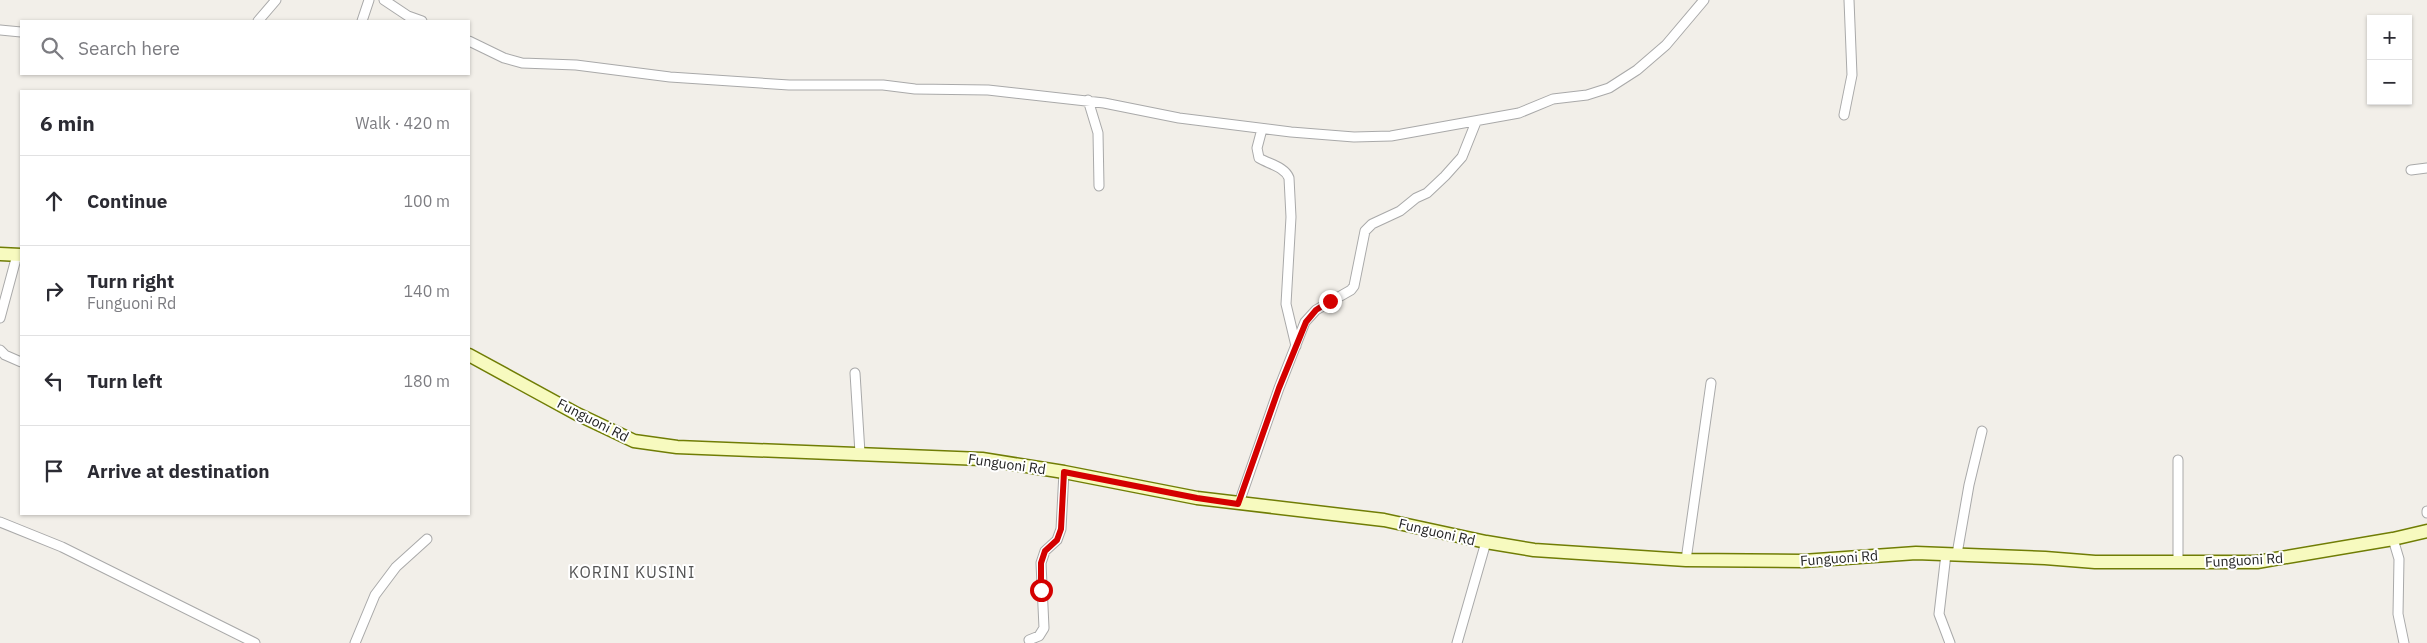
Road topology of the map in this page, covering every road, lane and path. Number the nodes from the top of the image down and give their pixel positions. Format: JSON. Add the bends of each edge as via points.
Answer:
{"nodes":[{"id":1,"x":276,"y":0,"type":"edge"},
{"id":2,"x":369,"y":0,"type":"edge"},
{"id":3,"x":384,"y":0,"type":"edge"},
{"id":4,"x":1704,"y":0,"type":"edge"},
{"id":5,"x":1850,"y":0,"type":"edge"},
{"id":6,"x":259,"y":20,"type":"edge"},
{"id":7,"x":362,"y":20,"type":"edge"},
{"id":8,"x":419,"y":20,"type":"edge"},
{"id":9,"x":0,"y":30,"type":"edge"},
{"id":10,"x":20,"y":32,"type":"edge"},
{"id":11,"x":470,"y":41,"type":"edge"},
{"id":12,"x":1088,"y":100,"type":"junction"},
{"id":13,"x":1844,"y":115,"type":"dead end"},
{"id":14,"x":1476,"y":122,"type":"junction"},
{"id":15,"x":1262,"y":129,"type":"junction"},
{"id":16,"x":2427,"y":168,"type":"edge"},
{"id":17,"x":2411,"y":170,"type":"dead end"},
{"id":18,"x":1099,"y":186,"type":"dead end"},
{"id":19,"x":0,"y":254,"type":"edge"},
{"id":20,"x":19,"y":255,"type":"edge"},
{"id":21,"x":0,"y":318,"type":"edge"},
{"id":22,"x":1296,"y":346,"type":"junction"},
{"id":23,"x":0,"y":350,"type":"edge"},
{"id":24,"x":470,"y":356,"type":"edge"},
{"id":25,"x":20,"y":362,"type":"edge"},
{"id":26,"x":855,"y":373,"type":"dead end"},
{"id":27,"x":1711,"y":383,"type":"dead end"},
{"id":28,"x":1982,"y":430,"type":"dead end"},
{"id":29,"x":860,"y":453,"type":"junction"},
{"id":30,"x":2178,"y":460,"type":"dead end"},
{"id":31,"x":1064,"y":472,"type":"junction"},
{"id":32,"x":1238,"y":504,"type":"junction"},
{"id":33,"x":0,"y":522,"type":"edge"},
{"id":34,"x":2427,"y":531,"type":"edge"},
{"id":35,"x":427,"y":539,"type":"dead end"},
{"id":36,"x":2393,"y":539,"type":"junction"},
{"id":37,"x":1486,"y":542,"type":"junction"},
{"id":38,"x":1952,"y":554,"type":"junction"},
{"id":39,"x":1686,"y":560,"type":"junction"},
{"id":40,"x":2178,"y":562,"type":"junction"},
{"id":41,"x":1029,"y":640,"type":"dead end"},
{"id":42,"x":255,"y":643,"type":"edge"},
{"id":43,"x":355,"y":643,"type":"edge"},
{"id":44,"x":1457,"y":643,"type":"edge"},
{"id":45,"x":1950,"y":643,"type":"edge"},
{"id":46,"x":2404,"y":643,"type":"edge"}],
"edges":[{"from":1,"to":6,"type":"street"},
{"from":2,"to":7,"type":"street"},
{"from":3,"to":8,"type":"street"},
{"from":4,"to":14,"type":"street","via":[[1666,45],[1618,84],[1597,93],[1566,96],[1519,113]]},
{"from":5,"to":13,"type":"street","via":[[1852,75]]},
{"from":9,"to":10,"type":"street"},
{"from":11,"to":12,"type":"street","via":[[504,58],[530,64],[576,65],[788,85],[988,90]]},
{"from":12,"to":15,"type":"street","via":[[1162,115]]},
{"from":12,"to":18,"type":"street","via":[[1098,133]]},
{"from":14,"to":15,"type":"street","via":[[1391,136],[1354,137]]},
{"from":14,"to":22,"type":"street","via":[[1462,157],[1445,176],[1427,193],[1365,231],[1354,286],[1310,315]]},
{"from":15,"to":22,"type":"street","via":[[1257,148],[1259,158],[1280,168],[1289,178],[1286,304]]},
{"from":16,"to":17,"type":"street"},
{"from":19,"to":20,"type":"street"},
{"from":20,"to":21,"type":"street"},
{"from":22,"to":32,"type":"street"},
{"from":23,"to":25,"type":"street"},
{"from":24,"to":29,"type":"street","name":"Funguoni Rd","via":[[634,441],[677,447]]},
{"from":26,"to":29,"type":"street"},
{"from":27,"to":39,"type":"street"},
{"from":28,"to":38,"type":"street"},
{"from":29,"to":31,"type":"street","name":"Funguoni Rd","via":[[982,459]]},
{"from":30,"to":40,"type":"street"},
{"from":31,"to":32,"type":"street","name":"Funguoni Rd"},
{"from":31,"to":41,"type":"street","via":[[1061,529],[1057,540],[1045,551],[1041,563],[1044,628],[1039,636]]},
{"from":32,"to":37,"type":"street","name":"Funguoni Rd","via":[[1384,520]]},
{"from":33,"to":42,"type":"street","via":[[62,547]]},
{"from":34,"to":36,"type":"street","name":"Funguoni Rd"},
{"from":35,"to":43,"type":"street","via":[[396,567],[375,595]]},
{"from":36,"to":40,"type":"street","name":"Funguoni Rd","via":[[2257,562]]},
{"from":36,"to":46,"type":"street","via":[[2399,559],[2398,614]]},
{"from":37,"to":39,"type":"street","name":"Funguoni Rd","via":[[1534,550]]},
{"from":37,"to":44,"type":"street"},
{"from":38,"to":39,"type":"street","name":"Funguoni Rd","via":[[1916,553],[1803,561]]},
{"from":38,"to":40,"type":"street","name":"Funguoni Rd","via":[[2095,562]]},
{"from":38,"to":45,"type":"street","via":[[1939,614]]}]}
